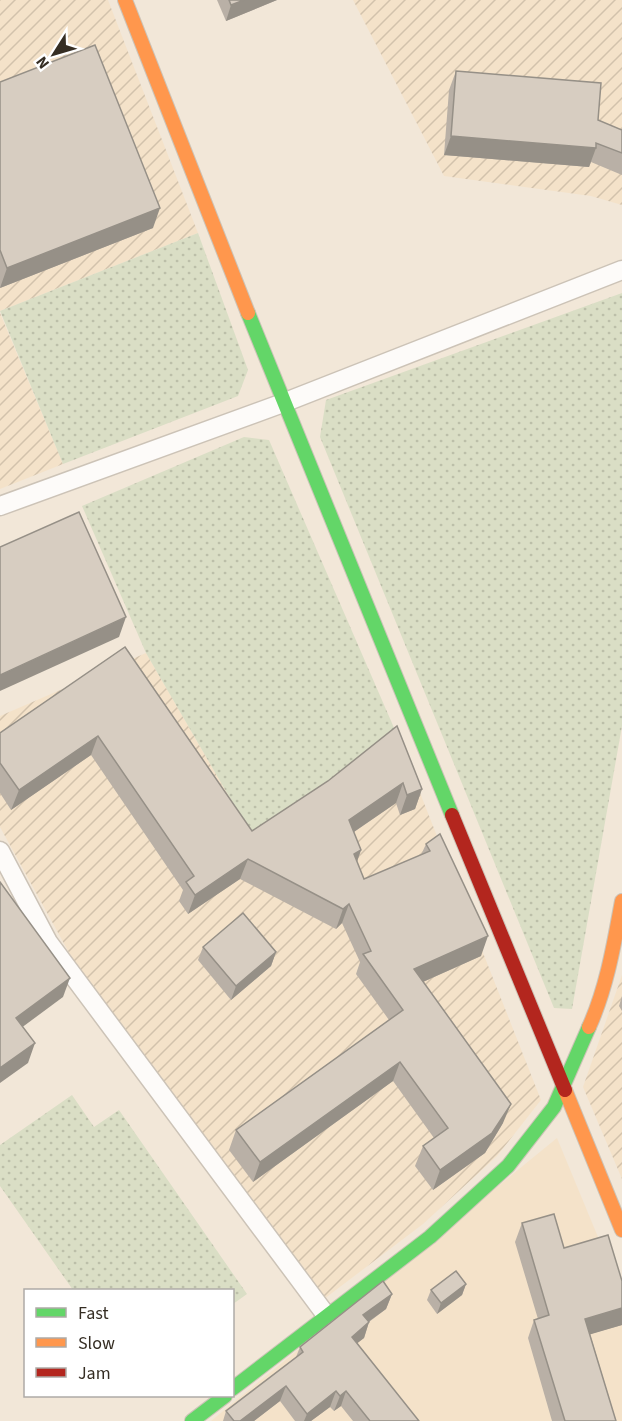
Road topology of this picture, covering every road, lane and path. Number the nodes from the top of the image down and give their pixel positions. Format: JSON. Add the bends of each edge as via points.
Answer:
{"nodes":[{"id":1,"x":125,"y":0,"type":"edge"},
{"id":2,"x":622,"y":270,"type":"edge"},
{"id":3,"x":283,"y":403,"type":"junction"},
{"id":4,"x":0,"y":506,"type":"edge"},
{"id":5,"x":0,"y":852,"type":"edge"},
{"id":6,"x":622,"y":901,"type":"edge"},
{"id":7,"x":564,"y":1085,"type":"junction"},
{"id":8,"x":622,"y":1230,"type":"edge"},
{"id":9,"x":327,"y":1315,"type":"junction"},
{"id":10,"x":234,"y":1387,"type":"edge"},
{"id":11,"x":222,"y":1397,"type":"edge"},
{"id":12,"x":192,"y":1421,"type":"edge"}],
"edges":[{"from":1,"to":3,"type":"street"},
{"from":2,"to":3,"type":"street"},
{"from":3,"to":4,"type":"street"},
{"from":3,"to":7,"type":"street"},
{"from":5,"to":9,"type":"street","via":[[48,942]]},
{"from":6,"to":7,"type":"street","via":[[598,1007]]},
{"from":7,"to":8,"type":"street"},
{"from":7,"to":9,"type":"street","via":[[554,1107],[508,1166],[430,1238]]},
{"from":9,"to":10,"type":"street"},
{"from":11,"to":12,"type":"street"}]}
